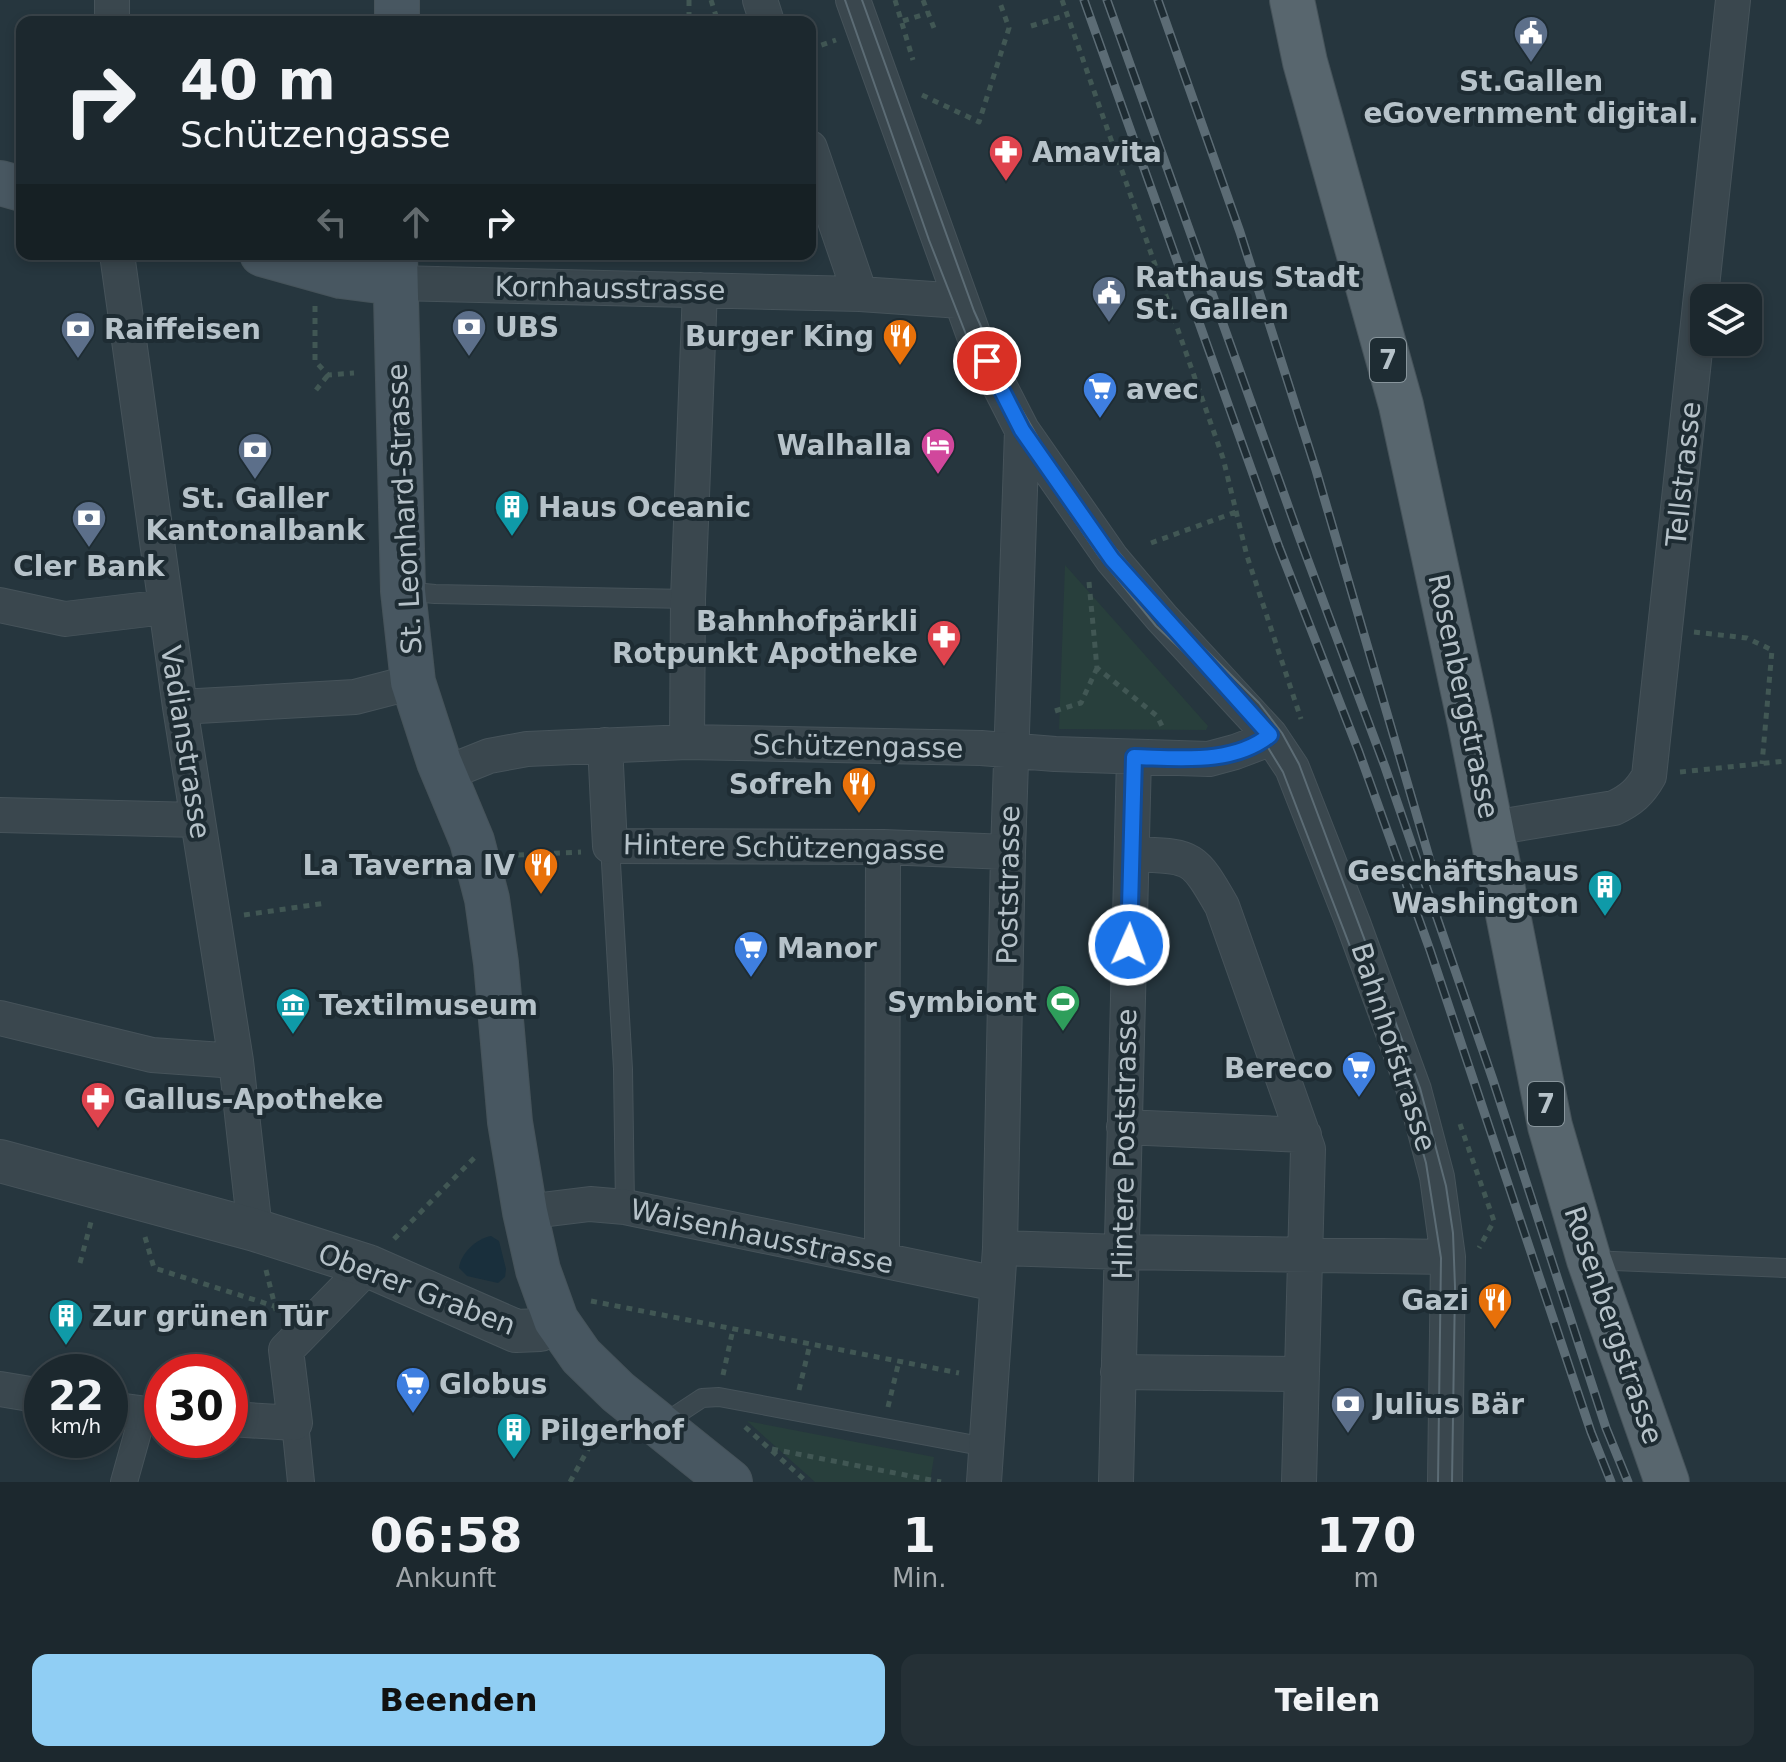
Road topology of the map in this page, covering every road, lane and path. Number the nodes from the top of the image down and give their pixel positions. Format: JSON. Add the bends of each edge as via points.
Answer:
{"nodes":[{"id":1,"x":853,"y":0,"type":"edge"},
{"id":2,"x":895,"y":0,"type":"edge"},
{"id":3,"x":923,"y":0,"type":"edge"},
{"id":4,"x":999,"y":0,"type":"edge"},
{"id":5,"x":1062,"y":0,"type":"edge"},
{"id":6,"x":1292,"y":0,"type":"edge"},
{"id":7,"x":1733,"y":0,"type":"edge"},
{"id":8,"x":928,"y":13,"type":"junction"},
{"id":9,"x":1067,"y":15,"type":"junction"},
{"id":10,"x":903,"y":21,"type":"junction"},
{"id":11,"x":894,"y":22,"type":"dead end"},
{"id":12,"x":1031,"y":26,"type":"dead end"},
{"id":13,"x":934,"y":28,"type":"dead end"},
{"id":14,"x":836,"y":40,"type":"dead end"},
{"id":15,"x":816,"y":47,"type":"edge"},
{"id":16,"x":921,"y":95,"type":"dead end"},
{"id":17,"x":816,"y":166,"type":"edge"},
{"id":18,"x":118,"y":260,"type":"edge"},
{"id":19,"x":284,"y":260,"type":"edge"},
{"id":20,"x":395,"y":269,"type":"edge"},
{"id":21,"x":700,"y":290,"type":"junction"},
{"id":22,"x":860,"y":294,"type":"junction"},
{"id":23,"x":961,"y":301,"type":"junction"},
{"id":24,"x":315,"y":305,"type":"dead end"},
{"id":25,"x":354,"y":373,"type":"dead end"},
{"id":26,"x":328,"y":375,"type":"junction"},
{"id":27,"x":316,"y":390,"type":"dead end"},
{"id":28,"x":1022,"y":430,"type":"junction"},
{"id":29,"x":1236,"y":512,"type":"junction"},
{"id":30,"x":1151,"y":543,"type":"dead end"},
{"id":31,"x":1089,"y":576,"type":"dead end"},
{"id":32,"x":403,"y":591,"type":"junction"},
{"id":33,"x":688,"y":599,"type":"junction"},
{"id":34,"x":0,"y":605,"type":"edge"},
{"id":35,"x":165,"y":607,"type":"junction"},
{"id":36,"x":1665,"y":629,"type":"junction"},
{"id":37,"x":1097,"y":668,"type":"junction"},
{"id":38,"x":413,"y":682,"type":"junction"},
{"id":39,"x":180,"y":707,"type":"junction"},
{"id":40,"x":1055,"y":711,"type":"dead end"},
{"id":41,"x":1303,"y":724,"type":"dead end"},
{"id":42,"x":1165,"y":734,"type":"dead end"},
{"id":43,"x":1270,"y":735,"type":"junction"},
{"id":44,"x":687,"y":742,"type":"junction"},
{"id":45,"x":605,"y":745,"type":"junction"},
{"id":46,"x":1011,"y":750,"type":"junction"},
{"id":47,"x":1134,"y":757,"type":"junction"},
{"id":48,"x":1786,"y":761,"type":"edge"},
{"id":49,"x":1762,"y":764,"type":"junction"},
{"id":50,"x":444,"y":774,"type":"junction"},
{"id":51,"x":1666,"y":774,"type":"dead end"},
{"id":52,"x":0,"y":815,"type":"edge"},
{"id":53,"x":197,"y":820,"type":"junction"},
{"id":54,"x":1492,"y":828,"type":"junction"},
{"id":55,"x":610,"y":846,"type":"junction"},
{"id":56,"x":883,"y":847,"type":"junction"},
{"id":57,"x":576,"y":852,"type":"dead end"},
{"id":58,"x":1008,"y":852,"type":"junction"},
{"id":59,"x":1132,"y":854,"type":"junction"},
{"id":60,"x":518,"y":855,"type":"dead end"},
{"id":61,"x":326,"y":903,"type":"dead end"},
{"id":62,"x":249,"y":914,"type":"dead end"},
{"id":63,"x":0,"y":1018,"type":"edge"},
{"id":64,"x":236,"y":1061,"type":"junction"},
{"id":65,"x":510,"y":1122,"type":"junction"},
{"id":66,"x":1459,"y":1122,"type":"dead end"},
{"id":67,"x":1124,"y":1127,"type":"junction"},
{"id":68,"x":1304,"y":1135,"type":"junction"},
{"id":69,"x":0,"y":1161,"type":"edge"},
{"id":70,"x":625,"y":1207,"type":"junction"},
{"id":71,"x":525,"y":1212,"type":"junction"},
{"id":72,"x":91,"y":1220,"type":"dead end"},
{"id":73,"x":143,"y":1230,"type":"dead end"},
{"id":74,"x":255,"y":1230,"type":"junction"},
{"id":75,"x":1000,"y":1248,"type":"junction"},
{"id":76,"x":1122,"y":1252,"type":"junction"},
{"id":77,"x":1464,"y":1253,"type":"junction"},
{"id":78,"x":1306,"y":1256,"type":"junction"},
{"id":79,"x":882,"y":1260,"type":"junction"},
{"id":80,"x":1589,"y":1260,"type":"junction"},
{"id":81,"x":80,"y":1263,"type":"dead end"},
{"id":82,"x":368,"y":1266,"type":"junction"},
{"id":83,"x":1786,"y":1268,"type":"edge"},
{"id":84,"x":997,"y":1284,"type":"junction"},
{"id":85,"x":275,"y":1306,"type":"junction"},
{"id":86,"x":574,"y":1311,"type":"junction"},
{"id":87,"x":733,"y":1329,"type":"junction"},
{"id":88,"x":810,"y":1344,"type":"junction"},
{"id":89,"x":286,"y":1350,"type":"junction"},
{"id":90,"x":899,"y":1361,"type":"junction"},
{"id":91,"x":1118,"y":1372,"type":"junction"},
{"id":92,"x":960,"y":1373,"type":"dead end"},
{"id":93,"x":1302,"y":1374,"type":"junction"},
{"id":94,"x":0,"y":1389,"type":"edge"},
{"id":95,"x":24,"y":1393,"type":"edge"},
{"id":96,"x":710,"y":1397,"type":"junction"},
{"id":97,"x":594,"y":1406,"type":"dead end"},
{"id":98,"x":794,"y":1411,"type":"junction"},
{"id":99,"x":138,"y":1413,"type":"edge"},
{"id":100,"x":248,"y":1420,"type":"edge"},
{"id":101,"x":295,"y":1423,"type":"junction"},
{"id":102,"x":661,"y":1425,"type":"junction"},
{"id":103,"x":884,"y":1428,"type":"junction"},
{"id":104,"x":986,"y":1447,"type":"junction"},
{"id":105,"x":772,"y":1449,"type":"junction"},
{"id":106,"x":124,"y":1482,"type":"edge"},
{"id":107,"x":301,"y":1482,"type":"edge"},
{"id":108,"x":570,"y":1482,"type":"edge"},
{"id":109,"x":730,"y":1482,"type":"edge"},
{"id":110,"x":807,"y":1482,"type":"edge"},
{"id":111,"x":941,"y":1482,"type":"edge"},
{"id":112,"x":984,"y":1482,"type":"edge"},
{"id":113,"x":1116,"y":1482,"type":"edge"},
{"id":114,"x":1299,"y":1482,"type":"edge"},
{"id":115,"x":1445,"y":1482,"type":"edge"},
{"id":116,"x":1667,"y":1482,"type":"edge"}],
"edges":[{"from":1,"to":23,"type":"street","name":"Poststrasse"},
{"from":2,"to":10,"type":"path"},
{"from":3,"to":8,"type":"path"},
{"from":4,"to":16,"type":"path","via":[[1009,28],[979,122]]},
{"from":5,"to":9,"type":"path"},
{"from":6,"to":54,"type":"main road","name":"Rosenbergstrasse","number":"7","via":[[1401,405]]},
{"from":7,"to":36,"type":"street","name":"Tellstrasse"},
{"from":8,"to":10,"type":"path"},
{"from":8,"to":13,"type":"path"},
{"from":9,"to":12,"type":"path"},
{"from":9,"to":29,"type":"path","via":[[1223,458]]},
{"from":10,"to":11,"type":"path"},
{"from":14,"to":15,"type":"path"},
{"from":17,"to":22,"type":"street"},
{"from":18,"to":35,"type":"street","name":"Vadianstrasse"},
{"from":19,"to":20,"type":"main road","name":"Kornhausstrasse","via":[[341,276]]},
{"from":20,"to":21,"type":"street","name":"Kornhausstrasse"},
{"from":20,"to":32,"type":"main road","name":"St. Leonhard-Strasse"},
{"from":21,"to":22,"type":"street","name":"Kornhausstrasse"},
{"from":21,"to":33,"type":"street"},
{"from":22,"to":23,"type":"street","name":"Kornhausstrasse"},
{"from":23,"to":28,"type":"street","name":"Poststrasse"},
{"from":24,"to":26,"type":"path","via":[[315,361]]},
{"from":25,"to":26,"type":"path"},
{"from":26,"to":27,"type":"path"},
{"from":28,"to":43,"type":"street","name":"Bahnhofstrasse","via":[[1112,559]]},
{"from":28,"to":46,"type":"street","name":"Poststrasse"},
{"from":29,"to":30,"type":"path"},
{"from":29,"to":41,"type":"path"},
{"from":31,"to":37,"type":"path"},
{"from":32,"to":33,"type":"lane"},
{"from":32,"to":38,"type":"main road","name":"St. Leonhard-Strasse"},
{"from":33,"to":44,"type":"street"},
{"from":34,"to":35,"type":"street","via":[[65,619]]},
{"from":35,"to":39,"type":"street","name":"Vadianstrasse"},
{"from":36,"to":49,"type":"path","via":[[1747,638],[1772,650]]},
{"from":36,"to":54,"type":"street","name":"Tellstrasse","via":[[1649,776],[1642,789],[1614,808]]},
{"from":37,"to":40,"type":"path","via":[[1081,703]]},
{"from":37,"to":42,"type":"path","via":[[1157,716]]},
{"from":38,"to":39,"type":"street","via":[[355,697]]},
{"from":38,"to":50,"type":"main road","name":"St. Leonhard-Strasse"},
{"from":39,"to":53,"type":"street","name":"Vadianstrasse"},
{"from":43,"to":47,"type":"street","name":"Schützengasse","via":[[1209,759]]},
{"from":43,"to":77,"type":"street","name":"Bahnhofstrasse","via":[[1292,768],[1353,923],[1414,1090]]},
{"from":44,"to":45,"type":"street","name":"Schützengasse"},
{"from":44,"to":46,"type":"street","name":"Schützengasse"},
{"from":45,"to":50,"type":"street","name":"Schützengasse","via":[[499,754]]},
{"from":45,"to":55,"type":"street","name":"Hintere Schützengasse"},
{"from":46,"to":47,"type":"street","name":"Schützengasse"},
{"from":46,"to":58,"type":"street","name":"Poststrasse"},
{"from":47,"to":59,"type":"street","name":"Hintere Poststrasse"},
{"from":48,"to":49,"type":"path"},
{"from":49,"to":51,"type":"path"},
{"from":50,"to":65,"type":"main road","name":"St. Leonhard-Strasse","via":[[472,841],[489,910]]},
{"from":52,"to":53,"type":"street"},
{"from":53,"to":64,"type":"street","name":"Vadianstrasse"},
{"from":54,"to":80,"type":"main road","name":"Rosenbergstrasse","number":"7","via":[[1550,1126]]},
{"from":55,"to":56,"type":"street","name":"Hintere Schützengasse"},
{"from":55,"to":70,"type":"lane"},
{"from":56,"to":58,"type":"street","name":"Hintere Schützengasse"},
{"from":56,"to":79,"type":"street"},
{"from":57,"to":60,"type":"path"},
{"from":58,"to":75,"type":"street","name":"Poststrasse"},
{"from":59,"to":67,"type":"street","name":"Hintere Poststrasse"},
{"from":59,"to":68,"type":"street","via":[[1178,857],[1202,871],[1222,906]]},
{"from":61,"to":62,"type":"path"},
{"from":63,"to":64,"type":"street","via":[[152,1055]]},
{"from":64,"to":74,"type":"street","name":"Vadianstrasse"},
{"from":65,"to":71,"type":"main road","name":"St. Leonhard-Strasse"},
{"from":65,"to":82,"type":"path"},
{"from":66,"to":77,"type":"path","via":[[1494,1221]]},
{"from":67,"to":68,"type":"street"},
{"from":67,"to":76,"type":"street","name":"Hintere Poststrasse"},
{"from":68,"to":78,"type":"street"},
{"from":69,"to":74,"type":"street","name":"Oberer Graben"},
{"from":70,"to":71,"type":"street","name":"Waisenhausstrasse","via":[[590,1204]]},
{"from":70,"to":79,"type":"street","name":"Waisenhausstrasse"},
{"from":71,"to":86,"type":"main road","name":"St. Leonhard-Strasse","via":[[538,1270]]},
{"from":72,"to":81,"type":"path"},
{"from":73,"to":85,"type":"path","via":[[154,1268]]},
{"from":74,"to":82,"type":"street","name":"Oberer Graben"},
{"from":74,"to":85,"type":"path"},
{"from":75,"to":76,"type":"street"},
{"from":75,"to":84,"type":"street","name":"Poststrasse"},
{"from":76,"to":78,"type":"street"},
{"from":76,"to":91,"type":"street","name":"Hintere Poststrasse"},
{"from":77,"to":78,"type":"street"},
{"from":77,"to":115,"type":"street","name":"Bahnhofstrasse"},
{"from":78,"to":93,"type":"street"},
{"from":79,"to":84,"type":"street","name":"Waisenhausstrasse"},
{"from":80,"to":83,"type":"lane"},
{"from":80,"to":116,"type":"main road","name":"Rosenbergstrasse","number":"7"},
{"from":82,"to":86,"type":"street","name":"Oberer Graben","via":[[516,1331],[540,1330]]},
{"from":82,"to":89,"type":"street"},
{"from":84,"to":104,"type":"street","name":"Poststrasse"},
{"from":85,"to":89,"type":"path"},
{"from":86,"to":87,"type":"path"},
{"from":86,"to":102,"type":"main road","name":"Oberer Graben","via":[[581,1356]]},
{"from":87,"to":88,"type":"path"},
{"from":87,"to":96,"type":"path"},
{"from":88,"to":90,"type":"path"},
{"from":88,"to":98,"type":"path"},
{"from":89,"to":101,"type":"street"},
{"from":90,"to":92,"type":"path"},
{"from":90,"to":103,"type":"path"},
{"from":91,"to":93,"type":"street"},
{"from":91,"to":113,"type":"street","name":"Hintere Poststrasse"},
{"from":93,"to":114,"type":"street"},
{"from":94,"to":95,"type":"street"},
{"from":96,"to":98,"type":"lane"},
{"from":96,"to":102,"type":"lane"},
{"from":96,"to":105,"type":"path"},
{"from":97,"to":108,"type":"path","via":[[588,1416],[593,1440]]},
{"from":98,"to":103,"type":"lane"},
{"from":99,"to":106,"type":"street"},
{"from":100,"to":101,"type":"street"},
{"from":101,"to":107,"type":"street"},
{"from":102,"to":109,"type":"main road","name":"Oberer Graben"},
{"from":103,"to":104,"type":"lane"},
{"from":104,"to":112,"type":"street","name":"Poststrasse"},
{"from":105,"to":110,"type":"path"},
{"from":105,"to":111,"type":"path"}]}
